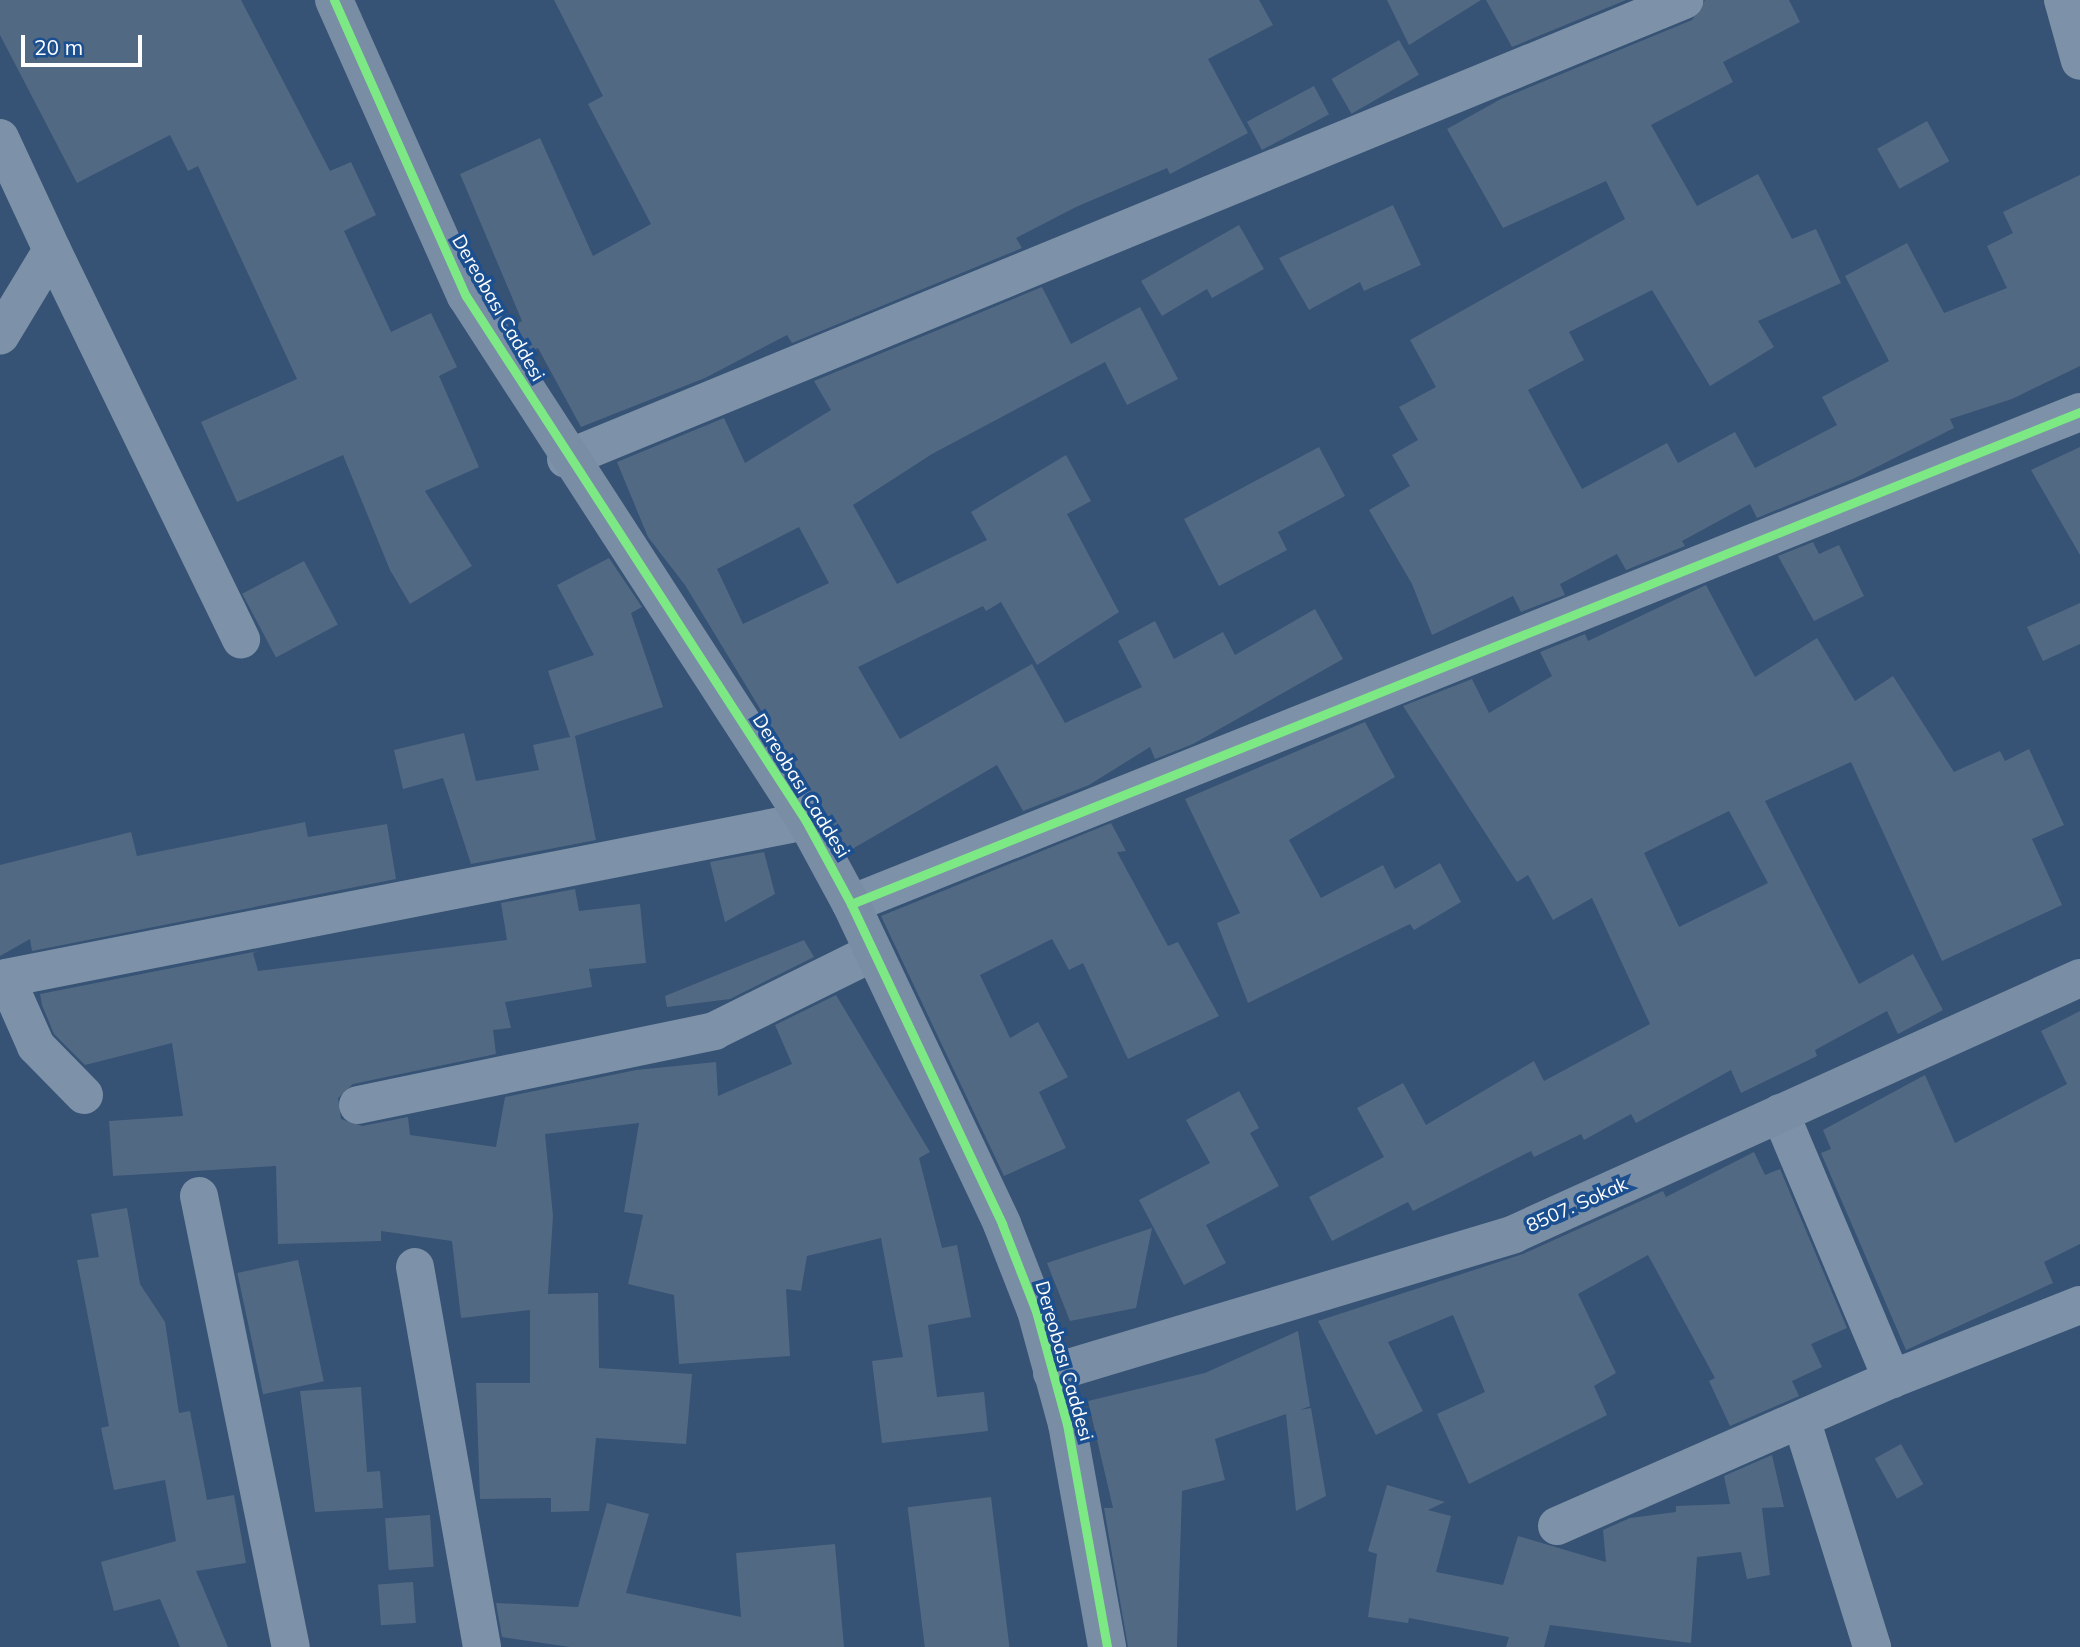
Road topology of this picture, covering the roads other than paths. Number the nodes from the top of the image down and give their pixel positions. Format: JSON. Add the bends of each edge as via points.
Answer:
{"nodes":[{"id":1,"x":334,"y":0,"type":"edge"},
{"id":2,"x":1684,"y":0,"type":"edge"},
{"id":3,"x":2063,"y":0,"type":"edge"},
{"id":4,"x":2080,"y":61,"type":"edge"},
{"id":5,"x":0,"y":138,"type":"edge"},
{"id":6,"x":52,"y":250,"type":"junction"},
{"id":7,"x":0,"y":336,"type":"edge"},
{"id":8,"x":2080,"y":412,"type":"edge"},
{"id":9,"x":566,"y":459,"type":"junction"},
{"id":10,"x":241,"y":640,"type":"dead end"},
{"id":11,"x":806,"y":821,"type":"junction"},
{"id":12,"x":851,"y":904,"type":"junction"},
{"id":13,"x":870,"y":954,"type":"junction"},
{"id":14,"x":2080,"y":978,"type":"edge"},
{"id":15,"x":84,"y":1095,"type":"dead end"},
{"id":16,"x":358,"y":1105,"type":"dead end"},
{"id":17,"x":1780,"y":1113,"type":"junction"},
{"id":18,"x":199,"y":1196,"type":"dead end"},
{"id":19,"x":415,"y":1267,"type":"dead end"},
{"id":20,"x":2080,"y":1305,"type":"edge"},
{"id":21,"x":1052,"y":1373,"type":"junction"},
{"id":22,"x":1892,"y":1379,"type":"junction"},
{"id":23,"x":1802,"y":1422,"type":"junction"},
{"id":24,"x":1557,"y":1526,"type":"dead end"},
{"id":25,"x":290,"y":1647,"type":"edge"},
{"id":26,"x":482,"y":1647,"type":"edge"},
{"id":27,"x":1107,"y":1647,"type":"edge"},
{"id":28,"x":1872,"y":1647,"type":"edge"}],
"edges":[{"from":1,"to":9,"type":"street","name":"Dereobası Caddesi","via":[[466,296]]},
{"from":2,"to":9,"type":"street"},
{"from":3,"to":4,"type":"street"},
{"from":5,"to":6,"type":"street"},
{"from":6,"to":7,"type":"street"},
{"from":6,"to":10,"type":"street"},
{"from":8,"to":12,"type":"street"},
{"from":9,"to":11,"type":"street","name":"Dereobası Caddesi"},
{"from":11,"to":12,"type":"street","name":"Dereobası Caddesi"},
{"from":11,"to":15,"type":"street","via":[[6,978],[36,1046]]},
{"from":12,"to":13,"type":"street","name":"Dereobası Caddesi"},
{"from":13,"to":16,"type":"street","via":[[714,1031]]},
{"from":13,"to":21,"type":"street","name":"Dereobası Caddesi","via":[[1002,1224]]},
{"from":14,"to":17,"type":"street","name":"8507. Sokak"},
{"from":17,"to":21,"type":"street","name":"8507. Sokak","via":[[1514,1234]]},
{"from":17,"to":22,"type":"street"},
{"from":18,"to":25,"type":"street"},
{"from":19,"to":26,"type":"street"},
{"from":20,"to":22,"type":"street"},
{"from":21,"to":27,"type":"street","name":"Dereobası Caddesi","via":[[1067,1424]]},
{"from":22,"to":23,"type":"street"},
{"from":23,"to":24,"type":"street"},
{"from":23,"to":28,"type":"street"}]}
